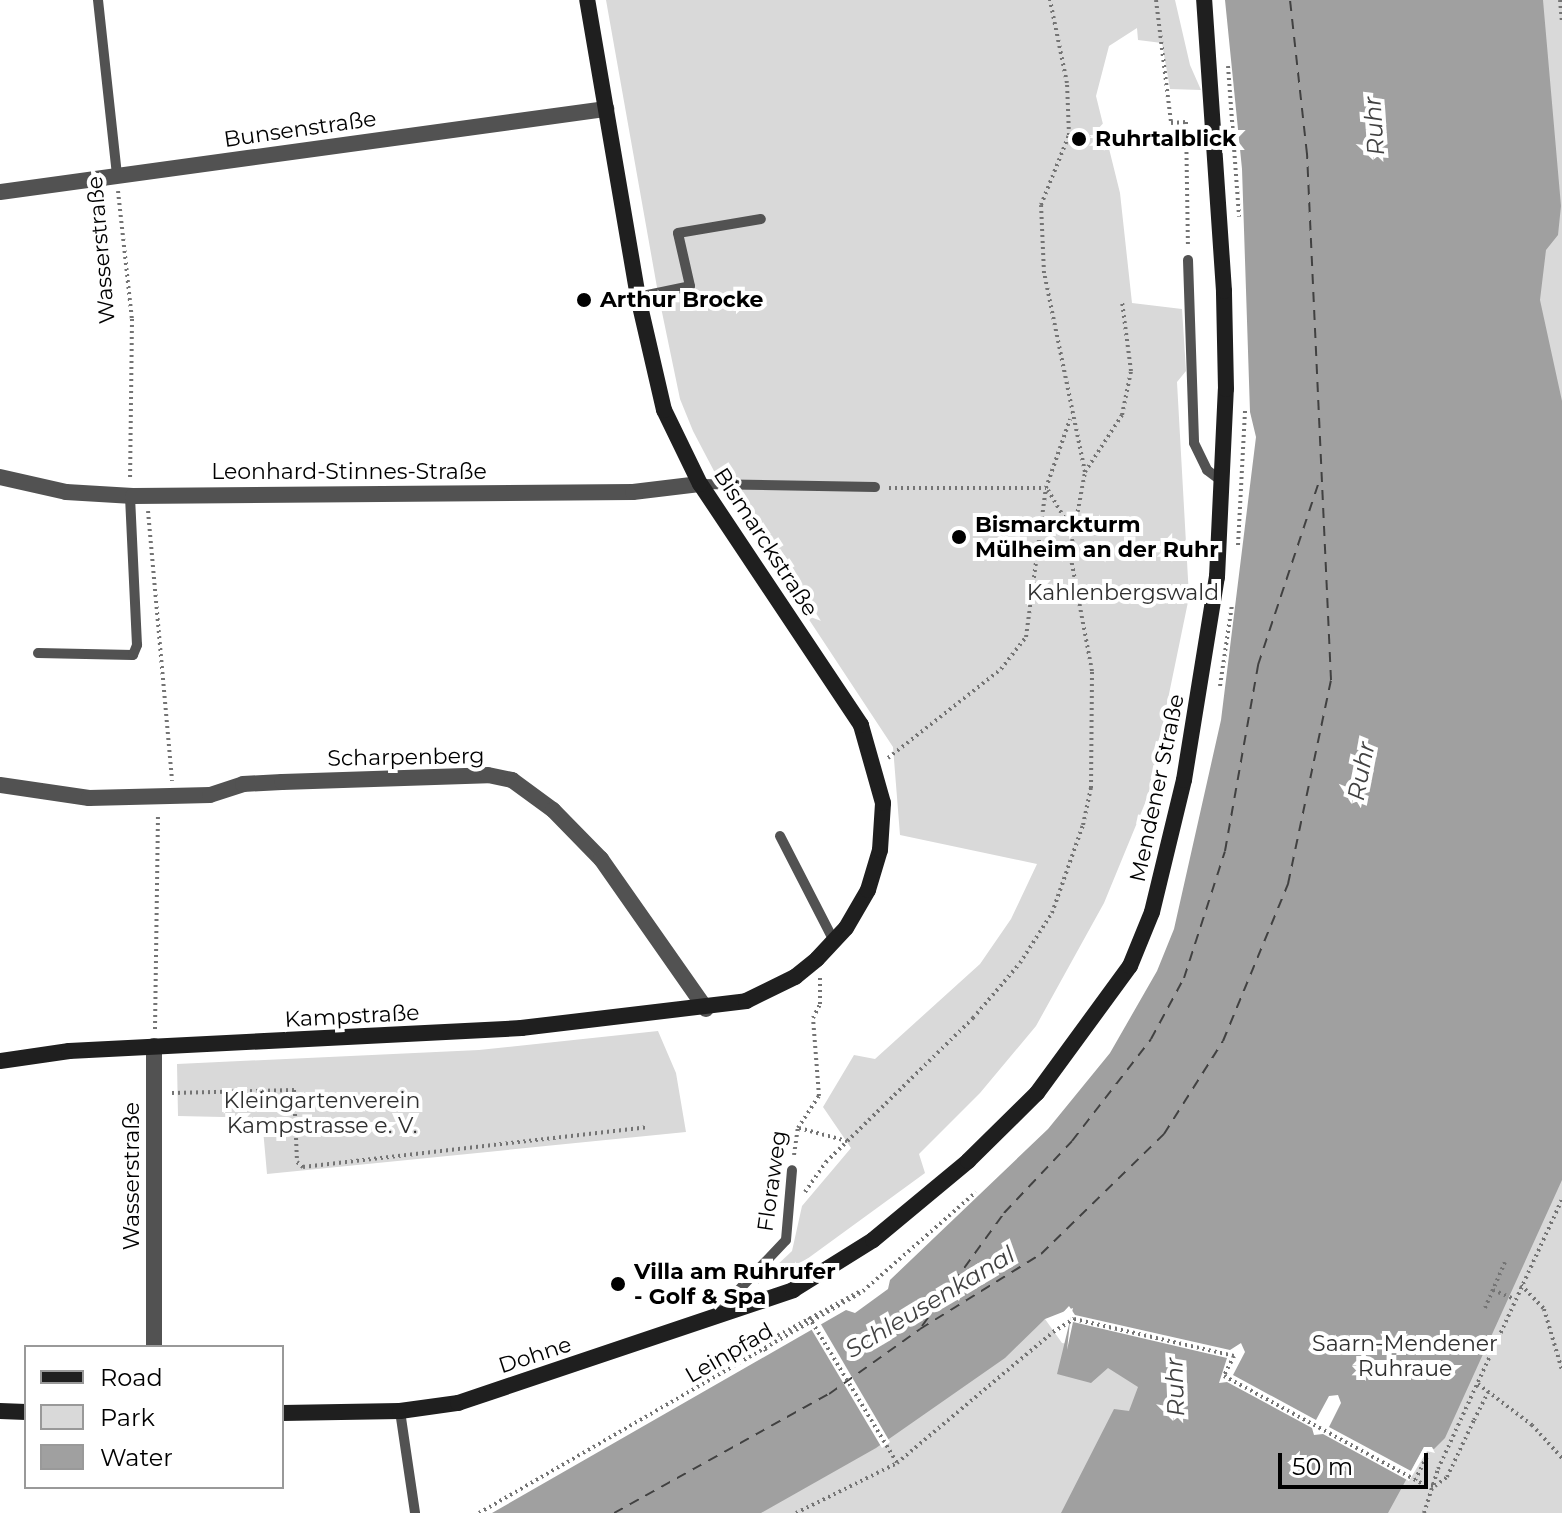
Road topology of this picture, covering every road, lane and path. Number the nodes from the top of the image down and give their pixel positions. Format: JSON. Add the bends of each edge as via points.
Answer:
{"nodes":[{"id":1,"x":98,"y":0,"type":"edge"},
{"id":2,"x":587,"y":0,"type":"edge"},
{"id":3,"x":1050,"y":0,"type":"edge"},
{"id":4,"x":1156,"y":0,"type":"edge"},
{"id":5,"x":1204,"y":0,"type":"edge"},
{"id":6,"x":1560,"y":0,"type":"edge"},
{"id":7,"x":1562,"y":24,"type":"edge"},
{"id":8,"x":606,"y":109,"type":"junction"},
{"id":9,"x":1069,"y":135,"type":"junction"},
{"id":10,"x":1079,"y":139,"type":"dead end"},
{"id":11,"x":117,"y":176,"type":"junction"},
{"id":12,"x":0,"y":192,"type":"edge"},
{"id":13,"x":761,"y":219,"type":"dead end"},
{"id":14,"x":1188,"y":260,"type":"joint"},
{"id":15,"x":638,"y":297,"type":"junction"},
{"id":16,"x":1122,"y":302,"type":"dead end"},
{"id":17,"x":1070,"y":417,"type":"junction"},
{"id":18,"x":1085,"y":472,"type":"junction"},
{"id":19,"x":0,"y":477,"type":"edge"},
{"id":20,"x":1223,"y":482,"type":"junction"},
{"id":21,"x":700,"y":484,"type":"junction"},
{"id":22,"x":875,"y":487,"type":"joint"},
{"id":23,"x":1046,"y":488,"type":"junction"},
{"id":24,"x":137,"y":496,"type":"junction"},
{"id":25,"x":1073,"y":532,"type":"junction"},
{"id":26,"x":38,"y":653,"type":"dead end"},
{"id":27,"x":876,"y":765,"type":"junction"},
{"id":28,"x":0,"y":785,"type":"edge"},
{"id":29,"x":168,"y":797,"type":"junction"},
{"id":30,"x":780,"y":836,"type":"dead end"},
{"id":31,"x":834,"y":941,"type":"junction"},
{"id":32,"x":820,"y":977,"type":"dead end"},
{"id":33,"x":706,"y":1009,"type":"junction"},
{"id":34,"x":154,"y":1046,"type":"junction"},
{"id":35,"x":0,"y":1061,"type":"edge"},
{"id":36,"x":154,"y":1094,"type":"junction"},
{"id":37,"x":647,"y":1127,"type":"dead end"},
{"id":38,"x":798,"y":1128,"type":"junction"},
{"id":39,"x":847,"y":1141,"type":"junction"},
{"id":40,"x":792,"y":1170,"type":"joint"},
{"id":41,"x":976,"y":1192,"type":"dead end"},
{"id":42,"x":1562,"y":1199,"type":"edge"},
{"id":43,"x":792,"y":1210,"type":"junction"},
{"id":44,"x":1505,"y":1262,"type":"dead end"},
{"id":45,"x":1521,"y":1285,"type":"junction"},
{"id":46,"x":793,"y":1290,"type":"joint"},
{"id":47,"x":1493,"y":1290,"type":"junction"},
{"id":48,"x":863,"y":1291,"type":"junction"},
{"id":49,"x":1514,"y":1299,"type":"junction"},
{"id":50,"x":1485,"y":1308,"type":"dead end"},
{"id":51,"x":809,"y":1317,"type":"junction"},
{"id":52,"x":710,"y":1320,"type":"junction"},
{"id":53,"x":154,"y":1345,"type":"edge"},
{"id":54,"x":766,"y":1351,"type":"junction"},
{"id":55,"x":1562,"y":1370,"type":"edge"},
{"id":56,"x":1478,"y":1384,"type":"junction"},
{"id":57,"x":1488,"y":1392,"type":"junction"},
{"id":58,"x":0,"y":1411,"type":"edge"},
{"id":59,"x":400,"y":1411,"type":"junction"},
{"id":60,"x":24,"y":1412,"type":"edge"},
{"id":61,"x":284,"y":1413,"type":"edge"},
{"id":62,"x":1429,"y":1453,"type":"dead end"},
{"id":63,"x":1562,"y":1458,"type":"edge"},
{"id":64,"x":897,"y":1463,"type":"junction"},
{"id":65,"x":1415,"y":1480,"type":"junction"},
{"id":66,"x":415,"y":1513,"type":"edge"},
{"id":67,"x":479,"y":1513,"type":"edge"},
{"id":68,"x":796,"y":1513,"type":"edge"},
{"id":69,"x":1424,"y":1513,"type":"edge"}],
"edges":[{"from":1,"to":11,"type":"lane","name":"Wasserstraße"},
{"from":2,"to":8,"type":"street","name":"Bismarckstraße"},
{"from":3,"to":9,"type":"path","via":[[1067,83]]},
{"from":4,"to":14,"type":"path","via":[[1171,123],[1186,122]]},
{"from":5,"to":20,"type":"street","name":"Mendener Straße","via":[[1224,291]]},
{"from":6,"to":7,"type":"path"},
{"from":8,"to":11,"type":"street","name":"Bunsenstraße"},
{"from":8,"to":15,"type":"street","name":"Bismarckstraße"},
{"from":9,"to":10,"type":"path"},
{"from":9,"to":17,"type":"path","via":[[1041,205],[1044,273]]},
{"from":11,"to":12,"type":"street","name":"Bunsenstraße"},
{"from":11,"to":24,"type":"path","name":"Wasserstraße","via":[[132,319],[127,459]]},
{"from":13,"to":15,"type":"lane","via":[[678,233],[690,286]]},
{"from":14,"to":20,"type":"lane","via":[[1194,443],[1207,470]]},
{"from":15,"to":21,"type":"street","name":"Bismarckstraße","via":[[664,410]]},
{"from":16,"to":18,"type":"path","via":[[1131,371],[1122,415]]},
{"from":17,"to":18,"type":"path"},
{"from":17,"to":23,"type":"path"},
{"from":18,"to":25,"type":"path"},
{"from":19,"to":24,"type":"street","name":"Leonhard-Stinnes-Straße","via":[[66,492]]},
{"from":20,"to":46,"type":"street","name":"Mendener Straße","via":[[1217,577],[1197,718],[1152,912],[1130,966],[1037,1093],[968,1161],[873,1240]]},
{"from":21,"to":22,"type":"lane"},
{"from":21,"to":24,"type":"street","name":"Leonhard-Stinnes-Straße","via":[[633,492]]},
{"from":21,"to":27,"type":"street","name":"Bismarckstraße","via":[[861,725]]},
{"from":22,"to":23,"type":"path","via":[[956,492]]},
{"from":23,"to":25,"type":"path"},
{"from":23,"to":27,"type":"path","via":[[1026,637],[1001,669]]},
{"from":24,"to":26,"type":"lane","via":[[133,655]]},
{"from":24,"to":29,"type":"path","name":"Wasserstraße","via":[[172,779]]},
{"from":25,"to":39,"type":"path","via":[[1070,553],[1092,671],[1091,788],[1052,913],[1020,963],[973,1018]]},
{"from":27,"to":31,"type":"street","name":"Bismarckstraße","via":[[883,803],[880,850],[868,890]]},
{"from":28,"to":29,"type":"street","name":"Scharpenberg","via":[[89,798]]},
{"from":29,"to":33,"type":"street","name":"Scharpenberg","via":[[210,795],[243,784],[488,775],[512,780],[553,810],[601,859]]},
{"from":29,"to":34,"type":"path","name":"Wasserstraße","via":[[158,814]]},
{"from":30,"to":31,"type":"lane"},
{"from":31,"to":33,"type":"street","name":"Bismarckstraße","via":[[772,991]]},
{"from":32,"to":38,"type":"path","name":"Floraweg","via":[[820,1004],[813,1018],[819,1096]]},
{"from":33,"to":34,"type":"street","name":"Kampstraße","via":[[521,1028]]},
{"from":34,"to":35,"type":"street","name":"Kampstraße"},
{"from":34,"to":36,"type":"street","name":"Wasserstraße"},
{"from":36,"to":37,"type":"path","via":[[294,1090],[297,1162],[303,1167]]},
{"from":36,"to":53,"type":"street","name":"Wasserstraße"},
{"from":38,"to":39,"type":"path"},
{"from":38,"to":40,"type":"path","name":"Floraweg"},
{"from":39,"to":43,"type":"path"},
{"from":40,"to":43,"type":"lane","name":"Floraweg"},
{"from":41,"to":48,"type":"path","name":"Leinpfad"},
{"from":42,"to":45,"type":"path"},
{"from":43,"to":52,"type":"lane","name":"Floraweg","via":[[786,1240]]},
{"from":44,"to":47,"type":"path"},
{"from":45,"to":49,"type":"path"},
{"from":45,"to":55,"type":"path","via":[[1544,1309]]},
{"from":46,"to":52,"type":"street","name":"Dohne"},
{"from":47,"to":49,"type":"path"},
{"from":47,"to":50,"type":"path"},
{"from":48,"to":51,"type":"path","via":[[853,1291]]},
{"from":48,"to":54,"type":"path","name":"Leinpfad"},
{"from":49,"to":56,"type":"path"},
{"from":51,"to":54,"type":"path","via":[[762,1344]]},
{"from":51,"to":64,"type":"path","bridge":true},
{"from":52,"to":59,"type":"street","name":"Dohne","via":[[458,1403]]},
{"from":54,"to":67,"type":"path","name":"Leinpfad"},
{"from":56,"to":57,"type":"path"},
{"from":56,"to":69,"type":"path"},
{"from":57,"to":63,"type":"path","via":[[1532,1425]]},
{"from":57,"to":65,"type":"path","bridge":true,"via":[[1447,1477],[1435,1486]]},
{"from":58,"to":60,"type":"street"},
{"from":59,"to":61,"type":"street","name":"Dohne"},
{"from":59,"to":66,"type":"lane"},
{"from":62,"to":65,"type":"path"},
{"from":64,"to":65,"type":"path","bridge":true,"via":[[1074,1319],[1234,1356],[1224,1376]]},
{"from":64,"to":68,"type":"path"}]}
